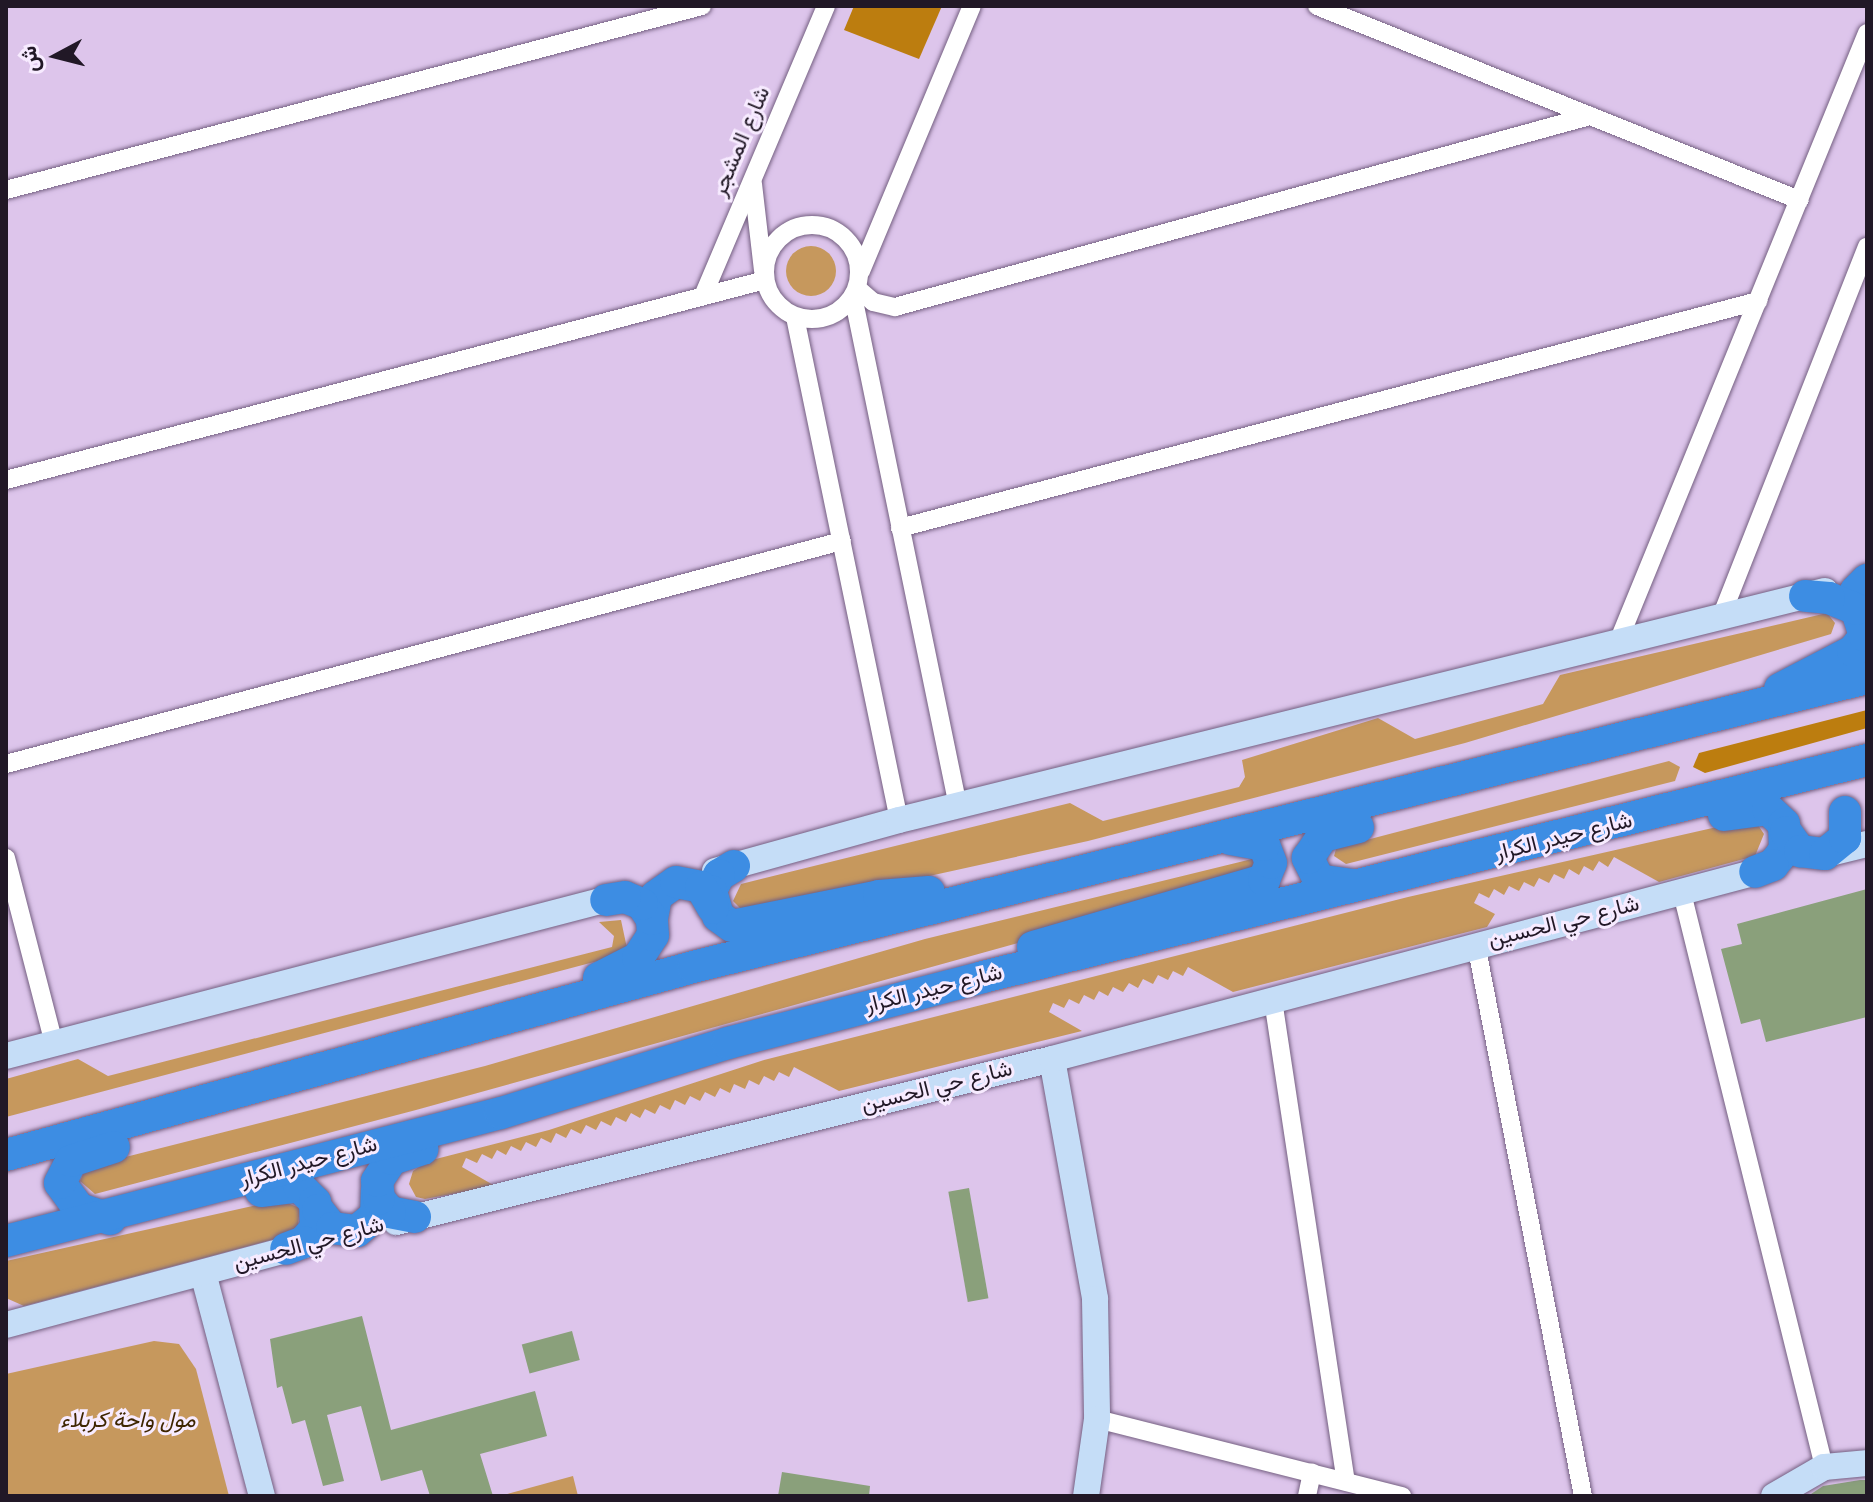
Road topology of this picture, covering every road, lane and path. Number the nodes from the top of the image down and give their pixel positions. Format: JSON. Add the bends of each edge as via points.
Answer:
{"nodes":[{"id":1,"x":702,"y":6,"type":"edge"},
{"id":2,"x":826,"y":6,"type":"edge"},
{"id":3,"x":972,"y":6,"type":"edge"},
{"id":4,"x":1317,"y":6,"type":"edge"},
{"id":5,"x":1867,"y":33,"type":"edge"},
{"id":6,"x":1590,"y":116,"type":"junction"},
{"id":7,"x":753,"y":177,"type":"junction"},
{"id":8,"x":6,"y":190,"type":"edge"},
{"id":9,"x":1799,"y":200,"type":"junction"},
{"id":10,"x":1867,"y":247,"type":"edge"},
{"id":11,"x":765,"y":277,"type":"junction"},
{"id":12,"x":856,"y":289,"type":"junction"},
{"id":13,"x":703,"y":296,"type":"junction"},
{"id":14,"x":1758,"y":301,"type":"junction"},
{"id":15,"x":795,"y":317,"type":"junction"},
{"id":16,"x":6,"y":480,"type":"edge"},
{"id":17,"x":900,"y":528,"type":"junction"},
{"id":18,"x":842,"y":541,"type":"junction"},
{"id":19,"x":1863,"y":589,"type":"edge"},
{"id":20,"x":1805,"y":596,"type":"joint"},
{"id":21,"x":1721,"y":617,"type":"junction"},
{"id":22,"x":1618,"y":642,"type":"junction"},
{"id":23,"x":1867,"y":678,"type":"edge"},
{"id":24,"x":1752,"y":708,"type":"junction"},
{"id":25,"x":1607,"y":745,"type":"junction"},
{"id":26,"x":1867,"y":760,"type":"edge"},
{"id":27,"x":6,"y":764,"type":"edge"},
{"id":28,"x":1867,"y":779,"type":"edge"},
{"id":29,"x":958,"y":806,"type":"junction"},
{"id":30,"x":1845,"y":812,"type":"junction"},
{"id":31,"x":899,"y":820,"type":"junction"},
{"id":32,"x":1786,"y":832,"type":"junction"},
{"id":33,"x":1229,"y":839,"type":"junction"},
{"id":34,"x":1867,"y":841,"type":"edge"},
{"id":35,"x":1536,"y":845,"type":"junction"},
{"id":36,"x":1825,"y":854,"type":"junction"},
{"id":37,"x":6,"y":858,"type":"edge"},
{"id":38,"x":734,"y":866,"type":"junction"},
{"id":39,"x":1755,"y":872,"type":"junction"},
{"id":40,"x":676,"y":882,"type":"junction"},
{"id":41,"x":1370,"y":884,"type":"junction"},
{"id":42,"x":1682,"y":893,"type":"junction"},
{"id":43,"x":972,"y":897,"type":"junction"},
{"id":44,"x":606,"y":900,"type":"junction"},
{"id":45,"x":713,"y":908,"type":"junction"},
{"id":46,"x":652,"y":919,"type":"junction"},
{"id":47,"x":1476,"y":944,"type":"junction"},
{"id":48,"x":983,"y":977,"type":"junction"},
{"id":49,"x":1273,"y":1000,"type":"junction"},
{"id":50,"x":539,"y":1008,"type":"junction"},
{"id":51,"x":54,"y":1043,"type":"junction"},
{"id":52,"x":6,"y":1056,"type":"edge"},
{"id":53,"x":1052,"y":1059,"type":"junction"},
{"id":54,"x":338,"y":1063,"type":"junction"},
{"id":55,"x":501,"y":1113,"type":"junction"},
{"id":56,"x":6,"y":1155,"type":"edge"},
{"id":57,"x":377,"y":1190,"type":"junction"},
{"id":58,"x":318,"y":1210,"type":"junction"},
{"id":59,"x":101,"y":1217,"type":"junction"},
{"id":60,"x":415,"y":1217,"type":"junction"},
{"id":61,"x":357,"y":1231,"type":"junction"},
{"id":62,"x":6,"y":1241,"type":"edge"},
{"id":63,"x":286,"y":1249,"type":"junction"},
{"id":64,"x":203,"y":1273,"type":"junction"},
{"id":65,"x":6,"y":1325,"type":"edge"},
{"id":66,"x":1097,"y":1419,"type":"junction"},
{"id":67,"x":1867,"y":1463,"type":"edge"},
{"id":68,"x":1824,"y":1467,"type":"junction"},
{"id":69,"x":1312,"y":1473,"type":"junction"},
{"id":70,"x":1346,"y":1482,"type":"junction"},
{"id":71,"x":262,"y":1496,"type":"edge"},
{"id":72,"x":1086,"y":1496,"type":"edge"},
{"id":73,"x":1307,"y":1496,"type":"edge"},
{"id":74,"x":1402,"y":1496,"type":"edge"},
{"id":75,"x":1583,"y":1496,"type":"edge"},
{"id":76,"x":1774,"y":1496,"type":"edge"}],
"edges":[{"from":1,"to":8,"type":"street"},
{"from":2,"to":7,"type":"street","name":"شارع المشجر"},
{"from":3,"to":12,"type":"street","via":[[870,242]]},
{"from":4,"to":6,"type":"street"},
{"from":5,"to":9,"type":"street"},
{"from":6,"to":9,"type":"street"},
{"from":6,"to":12,"type":"street","via":[[895,307],[882,307]]},
{"from":7,"to":11,"type":"street"},
{"from":7,"to":13,"type":"street","name":"شارع المشجر"},
{"from":9,"to":14,"type":"street"},
{"from":10,"to":21,"type":"street"},
{"from":11,"to":12,"type":"street","via":[[772,247],[781,235],[808,225],[823,226],[836,231],[856,253]]},
{"from":11,"to":13,"type":"street"},
{"from":11,"to":15,"type":"street","via":[[775,302]]},
{"from":12,"to":15,"type":"street","via":[[834,315]]},
{"from":12,"to":17,"type":"street"},
{"from":13,"to":16,"type":"street"},
{"from":14,"to":17,"type":"street"},
{"from":14,"to":22,"type":"street"},
{"from":15,"to":18,"type":"street"},
{"from":17,"to":29,"type":"street"},
{"from":18,"to":27,"type":"street"},
{"from":18,"to":31,"type":"street"},
{"from":19,"to":20,"type":"highway","via":[[1829,598]]},
{"from":19,"to":24,"type":"highway","via":[[1862,642]]},
{"from":20,"to":21,"type":"main road"},
{"from":21,"to":22,"type":"main road"},
{"from":22,"to":29,"type":"main road"},
{"from":23,"to":24,"type":"highway"},
{"from":24,"to":25,"type":"highway"},
{"from":25,"to":33,"type":"highway"},
{"from":25,"to":41,"type":"highway","via":[[1505,789],[1315,842],[1309,868],[1319,880]]},
{"from":26,"to":35,"type":"highway","name":"شارع حيدر الكرار"},
{"from":28,"to":30,"type":"highway","via":[[1848,795]]},
{"from":29,"to":31,"type":"main road"},
{"from":30,"to":34,"type":"highway","via":[[1852,829]]},
{"from":30,"to":36,"type":"highway","via":[[1845,838]]},
{"from":31,"to":38,"type":"main road"},
{"from":32,"to":35,"type":"highway","via":[[1774,813],[1759,808],[1588,845]]},
{"from":32,"to":36,"type":"highway","via":[[1800,851]]},
{"from":32,"to":39,"type":"highway","via":[[1779,860]]},
{"from":33,"to":43,"type":"highway"},
{"from":33,"to":48,"type":"highway","via":[[1264,845],[1271,863],[1264,880],[1043,943]]},
{"from":34,"to":36,"type":"main road","name":"شارع حي الحسين"},
{"from":35,"to":41,"type":"highway","name":"شارع حيدر الكرار"},
{"from":36,"to":39,"type":"main road","name":"شارع حي الحسين"},
{"from":37,"to":51,"type":"street"},
{"from":38,"to":40,"type":"main road"},
{"from":38,"to":45,"type":"highway","via":[[714,882]]},
{"from":39,"to":42,"type":"main road","name":"شارع حي الحسين"},
{"from":40,"to":44,"type":"main road"},
{"from":40,"to":45,"type":"highway","via":[[701,887]]},
{"from":40,"to":46,"type":"highway","via":[[656,896]]},
{"from":41,"to":48,"type":"highway","name":"شارع حيدر الكرار"},
{"from":42,"to":47,"type":"main road","name":"شارع حي الحسين"},
{"from":42,"to":68,"type":"street"},
{"from":43,"to":45,"type":"highway","via":[[891,895],[744,928],[724,922]]},
{"from":43,"to":50,"type":"highway"},
{"from":44,"to":46,"type":"highway","via":[[633,898]]},
{"from":44,"to":51,"type":"main road"},
{"from":46,"to":50,"type":"highway","via":[[651,942],[638,958]]},
{"from":47,"to":49,"type":"main road","name":"شارع حي الحسين"},
{"from":47,"to":75,"type":"street"},
{"from":48,"to":55,"type":"highway","name":"شارع حيدر الكرار","via":[[728,1043]]},
{"from":49,"to":53,"type":"main road","name":"شارع حي الحسين"},
{"from":49,"to":70,"type":"street"},
{"from":50,"to":54,"type":"highway"},
{"from":51,"to":52,"type":"main road"},
{"from":53,"to":60,"type":"main road","name":"شارع حي الحسين"},
{"from":53,"to":66,"type":"main road","via":[[1095,1299]]},
{"from":54,"to":56,"type":"highway"},
{"from":54,"to":59,"type":"highway","via":[[228,1112],[71,1161],[61,1175],[64,1194],[79,1209]]},
{"from":55,"to":57,"type":"highway","via":[[463,1137],[392,1159],[380,1172]]},
{"from":55,"to":59,"type":"highway","name":"شارع حيدر الكرار"},
{"from":57,"to":60,"type":"highway","via":[[390,1212]]},
{"from":57,"to":61,"type":"highway","via":[[376,1215]]},
{"from":58,"to":59,"type":"highway","via":[[306,1190],[290,1186],[151,1220]]},
{"from":58,"to":61,"type":"highway","via":[[332,1228]]},
{"from":58,"to":63,"type":"highway","via":[[310,1237]]},
{"from":59,"to":62,"type":"highway","name":"شارع حيدر الكرار"},
{"from":60,"to":61,"type":"main road","name":"شارع حي الحسين"},
{"from":61,"to":63,"type":"main road","name":"شارع حي الحسين"},
{"from":63,"to":64,"type":"main road","name":"شارع حي الحسين"},
{"from":64,"to":65,"type":"main road","name":"شارع حي الحسين"},
{"from":64,"to":71,"type":"main road"},
{"from":66,"to":69,"type":"street"},
{"from":66,"to":72,"type":"main road"},
{"from":67,"to":68,"type":"main road"},
{"from":68,"to":76,"type":"main road"},
{"from":69,"to":70,"type":"street"},
{"from":69,"to":73,"type":"street"},
{"from":70,"to":74,"type":"street"}]}
